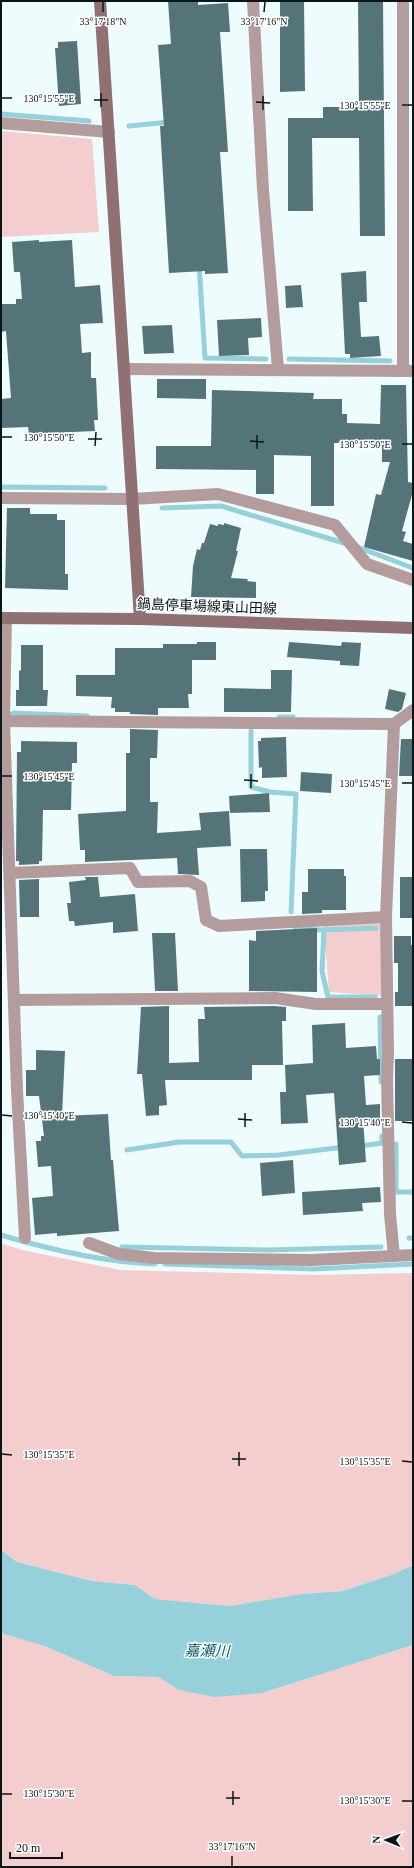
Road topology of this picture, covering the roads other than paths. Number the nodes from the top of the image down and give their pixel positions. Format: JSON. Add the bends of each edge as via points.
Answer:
{"nodes":[{"id":1,"x":100,"y":1,"type":"edge"},
{"id":2,"x":253,"y":1,"type":"edge"},
{"id":3,"x":403,"y":1,"type":"edge"},
{"id":4,"x":1,"y":124,"type":"edge"},
{"id":5,"x":109,"y":132,"type":"junction"},
{"id":6,"x":124,"y":369,"type":"junction"},
{"id":7,"x":278,"y":369,"type":"junction"},
{"id":8,"x":408,"y":371,"type":"edge"},
{"id":9,"x":1,"y":498,"type":"edge"},
{"id":10,"x":132,"y":499,"type":"junction"},
{"id":11,"x":413,"y":580,"type":"edge"},
{"id":12,"x":4,"y":618,"type":"edge"},
{"id":13,"x":140,"y":619,"type":"junction"},
{"id":14,"x":413,"y":628,"type":"edge"},
{"id":15,"x":413,"y":710,"type":"edge"},
{"id":16,"x":3,"y":718,"type":"edge"},
{"id":17,"x":394,"y":724,"type":"junction"},
{"id":18,"x":10,"y":873,"type":"junction"},
{"id":19,"x":386,"y":916,"type":"junction"},
{"id":20,"x":15,"y":1000,"type":"junction"},
{"id":21,"x":387,"y":1004,"type":"junction"},
{"id":22,"x":25,"y":1238,"type":"dead end"},
{"id":23,"x":89,"y":1243,"type":"dead end"},
{"id":24,"x":413,"y":1255,"type":"edge"},
{"id":25,"x":394,"y":1256,"type":"junction"}],
"edges":[{"from":1,"to":5,"type":"street"},
{"from":2,"to":7,"type":"street","via":[[263,190]]},
{"from":3,"to":8,"type":"street"},
{"from":4,"to":5,"type":"street"},
{"from":5,"to":6,"type":"street"},
{"from":6,"to":7,"type":"street"},
{"from":6,"to":10,"type":"street"},
{"from":7,"to":8,"type":"street"},
{"from":9,"to":10,"type":"street"},
{"from":10,"to":11,"type":"street","via":[[218,494],[335,525],[367,564]]},
{"from":10,"to":13,"type":"street"},
{"from":12,"to":13,"type":"street","name":"鍋島停車場線東山田線"},
{"from":12,"to":16,"type":"street"},
{"from":13,"to":14,"type":"street","name":"鍋島停車場線東山田線"},
{"from":15,"to":17,"type":"street"},
{"from":16,"to":17,"type":"street"},
{"from":16,"to":18,"type":"street"},
{"from":17,"to":19,"type":"street"},
{"from":18,"to":19,"type":"street","via":[[130,868],[138,882],[190,881],[201,887],[206,920],[219,926]]},
{"from":18,"to":20,"type":"street"},
{"from":19,"to":21,"type":"street"},
{"from":20,"to":21,"type":"street","via":[[275,998],[316,1004]]},
{"from":20,"to":22,"type":"street"},
{"from":21,"to":25,"type":"street","via":[[390,1214]]},
{"from":23,"to":25,"type":"street","via":[[119,1254],[154,1258],[311,1260]]},
{"from":24,"to":25,"type":"street"}]}
